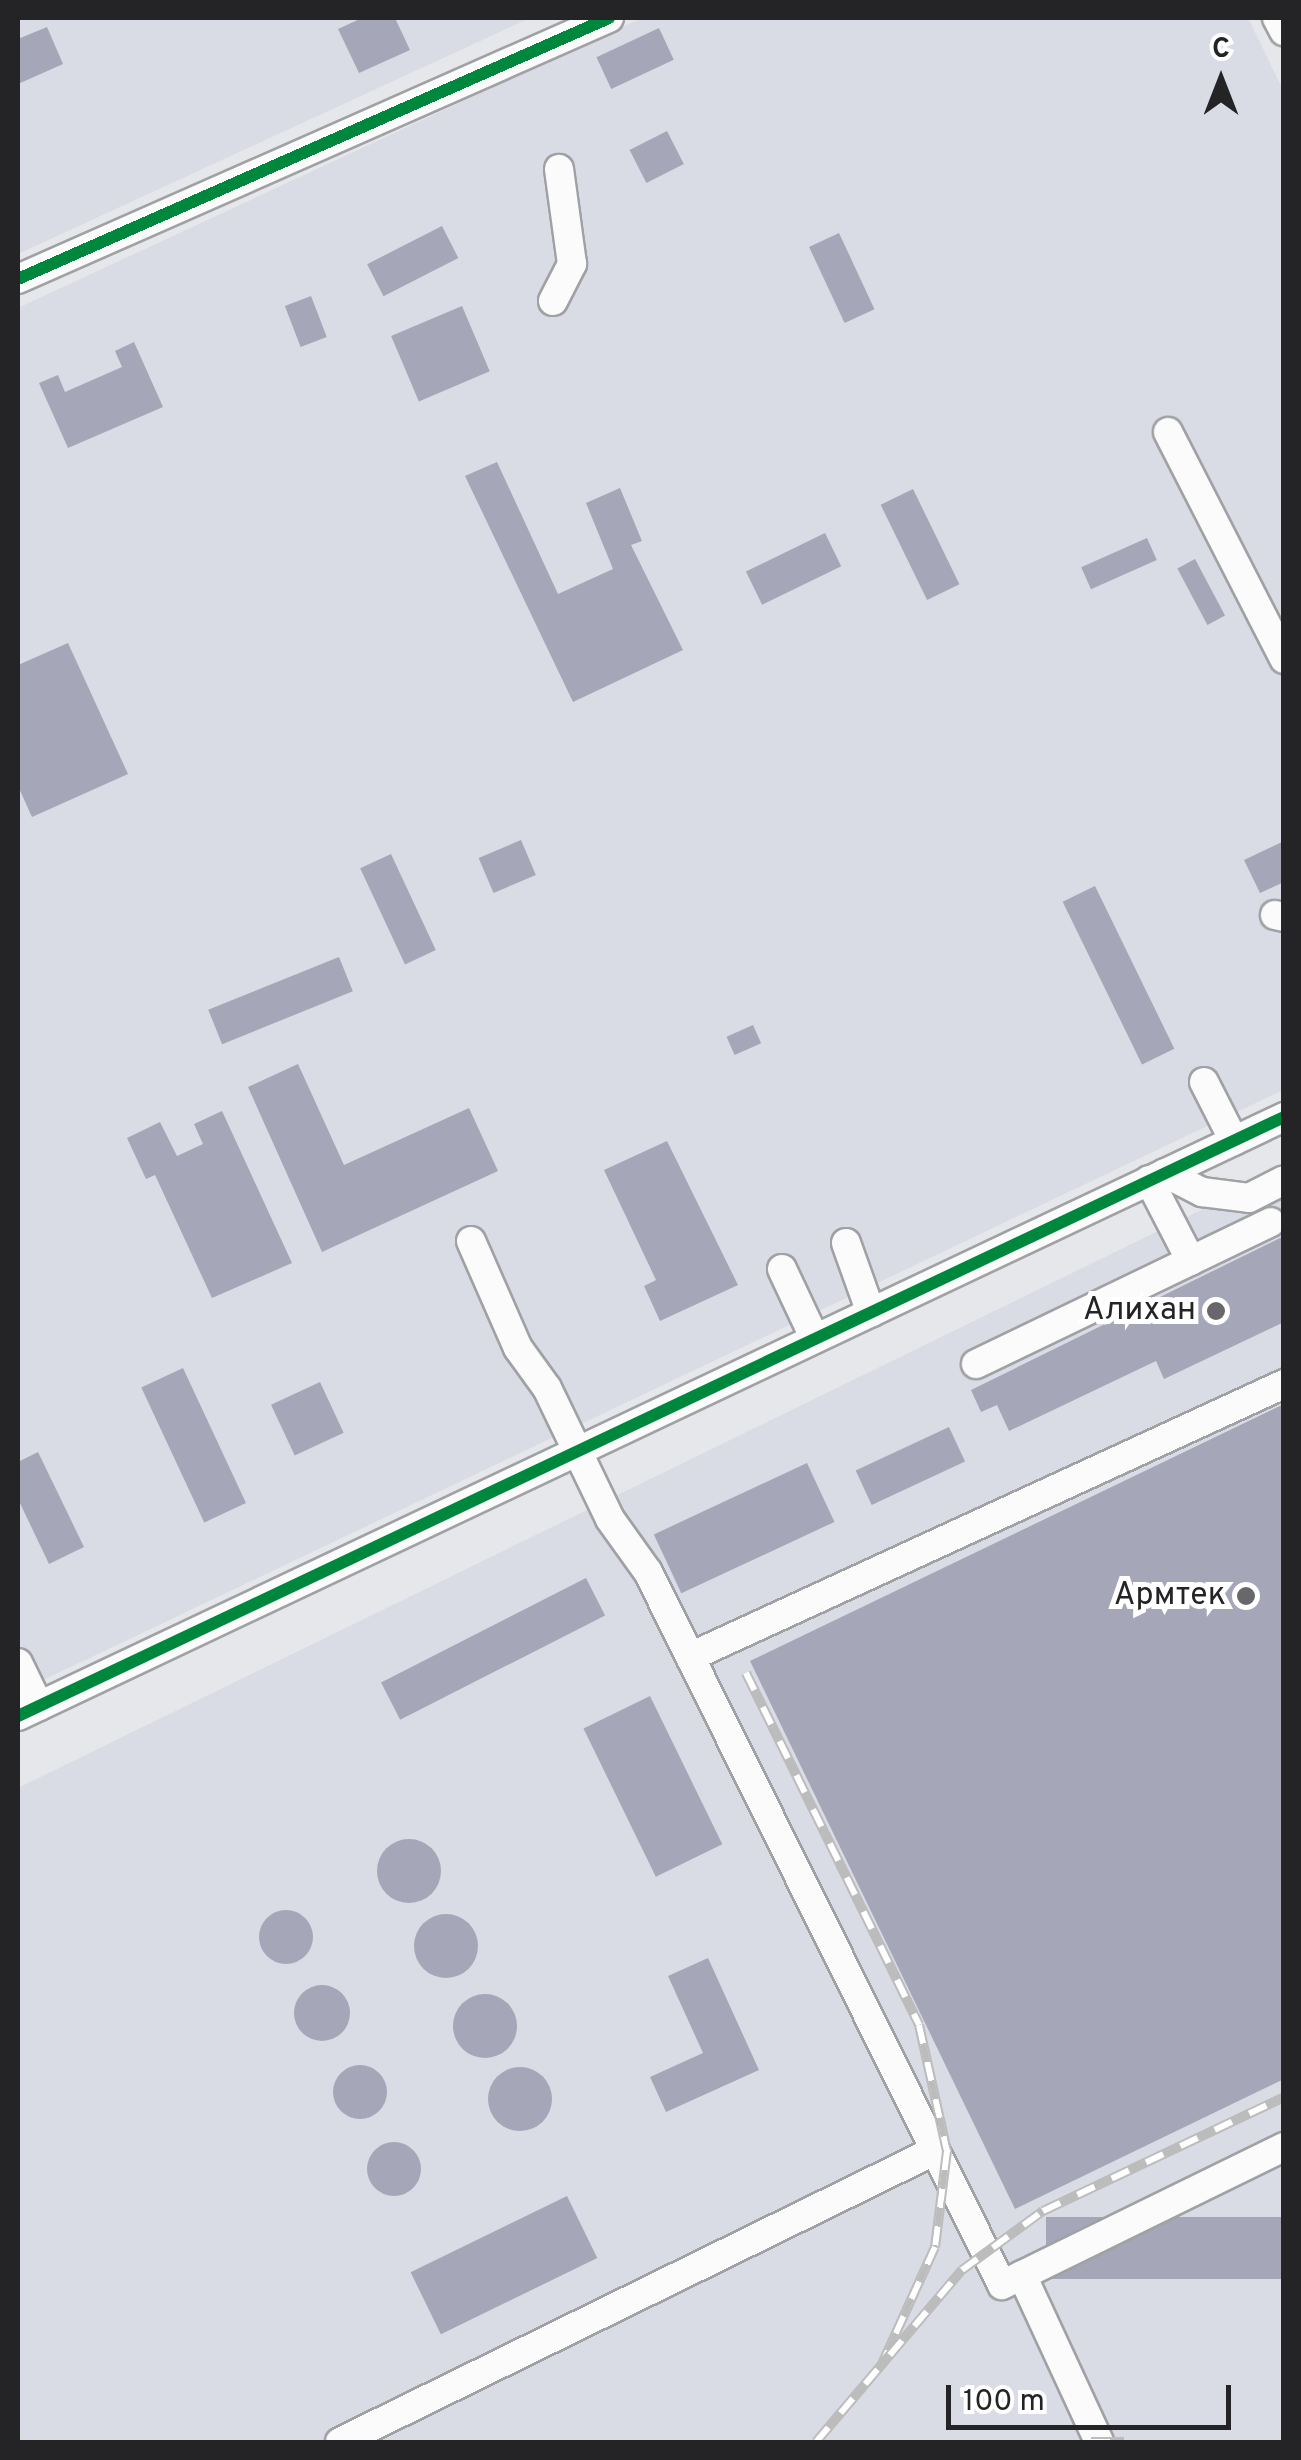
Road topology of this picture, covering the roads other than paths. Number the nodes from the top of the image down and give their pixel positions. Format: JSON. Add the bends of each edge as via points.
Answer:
{"nodes":[{"id":1,"x":609,"y":18,"type":"edge"},
{"id":2,"x":1277,"y":18,"type":"edge"},
{"id":3,"x":1284,"y":31,"type":"edge"},
{"id":4,"x":559,"y":169,"type":"dead end"},
{"id":5,"x":18,"y":278,"type":"edge"},
{"id":6,"x":553,"y":301,"type":"dead end"},
{"id":7,"x":1168,"y":432,"type":"dead end"},
{"id":8,"x":1284,"y":659,"type":"edge"},
{"id":9,"x":1204,"y":1082,"type":"dead end"},
{"id":10,"x":1284,"y":1117,"type":"edge"},
{"id":11,"x":1234,"y":1141,"type":"junction"},
{"id":12,"x":1157,"y":1177,"type":"junction"},
{"id":13,"x":1284,"y":1180,"type":"edge"},
{"id":14,"x":1271,"y":1222,"type":"dead end"},
{"id":15,"x":471,"y":1241,"type":"dead end"},
{"id":16,"x":846,"y":1243,"type":"dead end"},
{"id":17,"x":1191,"y":1261,"type":"junction"},
{"id":18,"x":782,"y":1268,"type":"dead end"},
{"id":19,"x":871,"y":1312,"type":"junction"},
{"id":20,"x":815,"y":1339,"type":"junction"},
{"id":21,"x":976,"y":1364,"type":"dead end"},
{"id":22,"x":1284,"y":1384,"type":"edge"},
{"id":23,"x":575,"y":1453,"type":"junction"},
{"id":24,"x":690,"y":1658,"type":"junction"},
{"id":25,"x":18,"y":1663,"type":"edge"},
{"id":26,"x":28,"y":1711,"type":"edge"},
{"id":27,"x":1284,"y":2146,"type":"edge"},
{"id":28,"x":934,"y":2150,"type":"junction"},
{"id":29,"x":1022,"y":2275,"type":"junction"},
{"id":30,"x":340,"y":2442,"type":"edge"},
{"id":31,"x":1099,"y":2442,"type":"edge"}],
"edges":[{"from":1,"to":5,"type":"street"},
{"from":2,"to":3,"type":"street"},
{"from":4,"to":6,"type":"street","via":[[572,264]]},
{"from":7,"to":8,"type":"street"},
{"from":9,"to":11,"type":"street"},
{"from":10,"to":11,"type":"street"},
{"from":11,"to":12,"type":"street"},
{"from":12,"to":13,"type":"street","via":[[1249,1198]]},
{"from":12,"to":17,"type":"street"},
{"from":12,"to":19,"type":"street"},
{"from":14,"to":17,"type":"street"},
{"from":15,"to":23,"type":"street"},
{"from":16,"to":19,"type":"street"},
{"from":17,"to":21,"type":"street"},
{"from":18,"to":20,"type":"street"},
{"from":19,"to":20,"type":"street"},
{"from":20,"to":23,"type":"street"},
{"from":22,"to":24,"type":"street"},
{"from":23,"to":24,"type":"street"},
{"from":23,"to":26,"type":"street"},
{"from":24,"to":28,"type":"street"},
{"from":25,"to":26,"type":"street"},
{"from":27,"to":29,"type":"street"},
{"from":28,"to":29,"type":"street","via":[[1002,2285]]},
{"from":28,"to":30,"type":"street"},
{"from":29,"to":31,"type":"street"}]}
